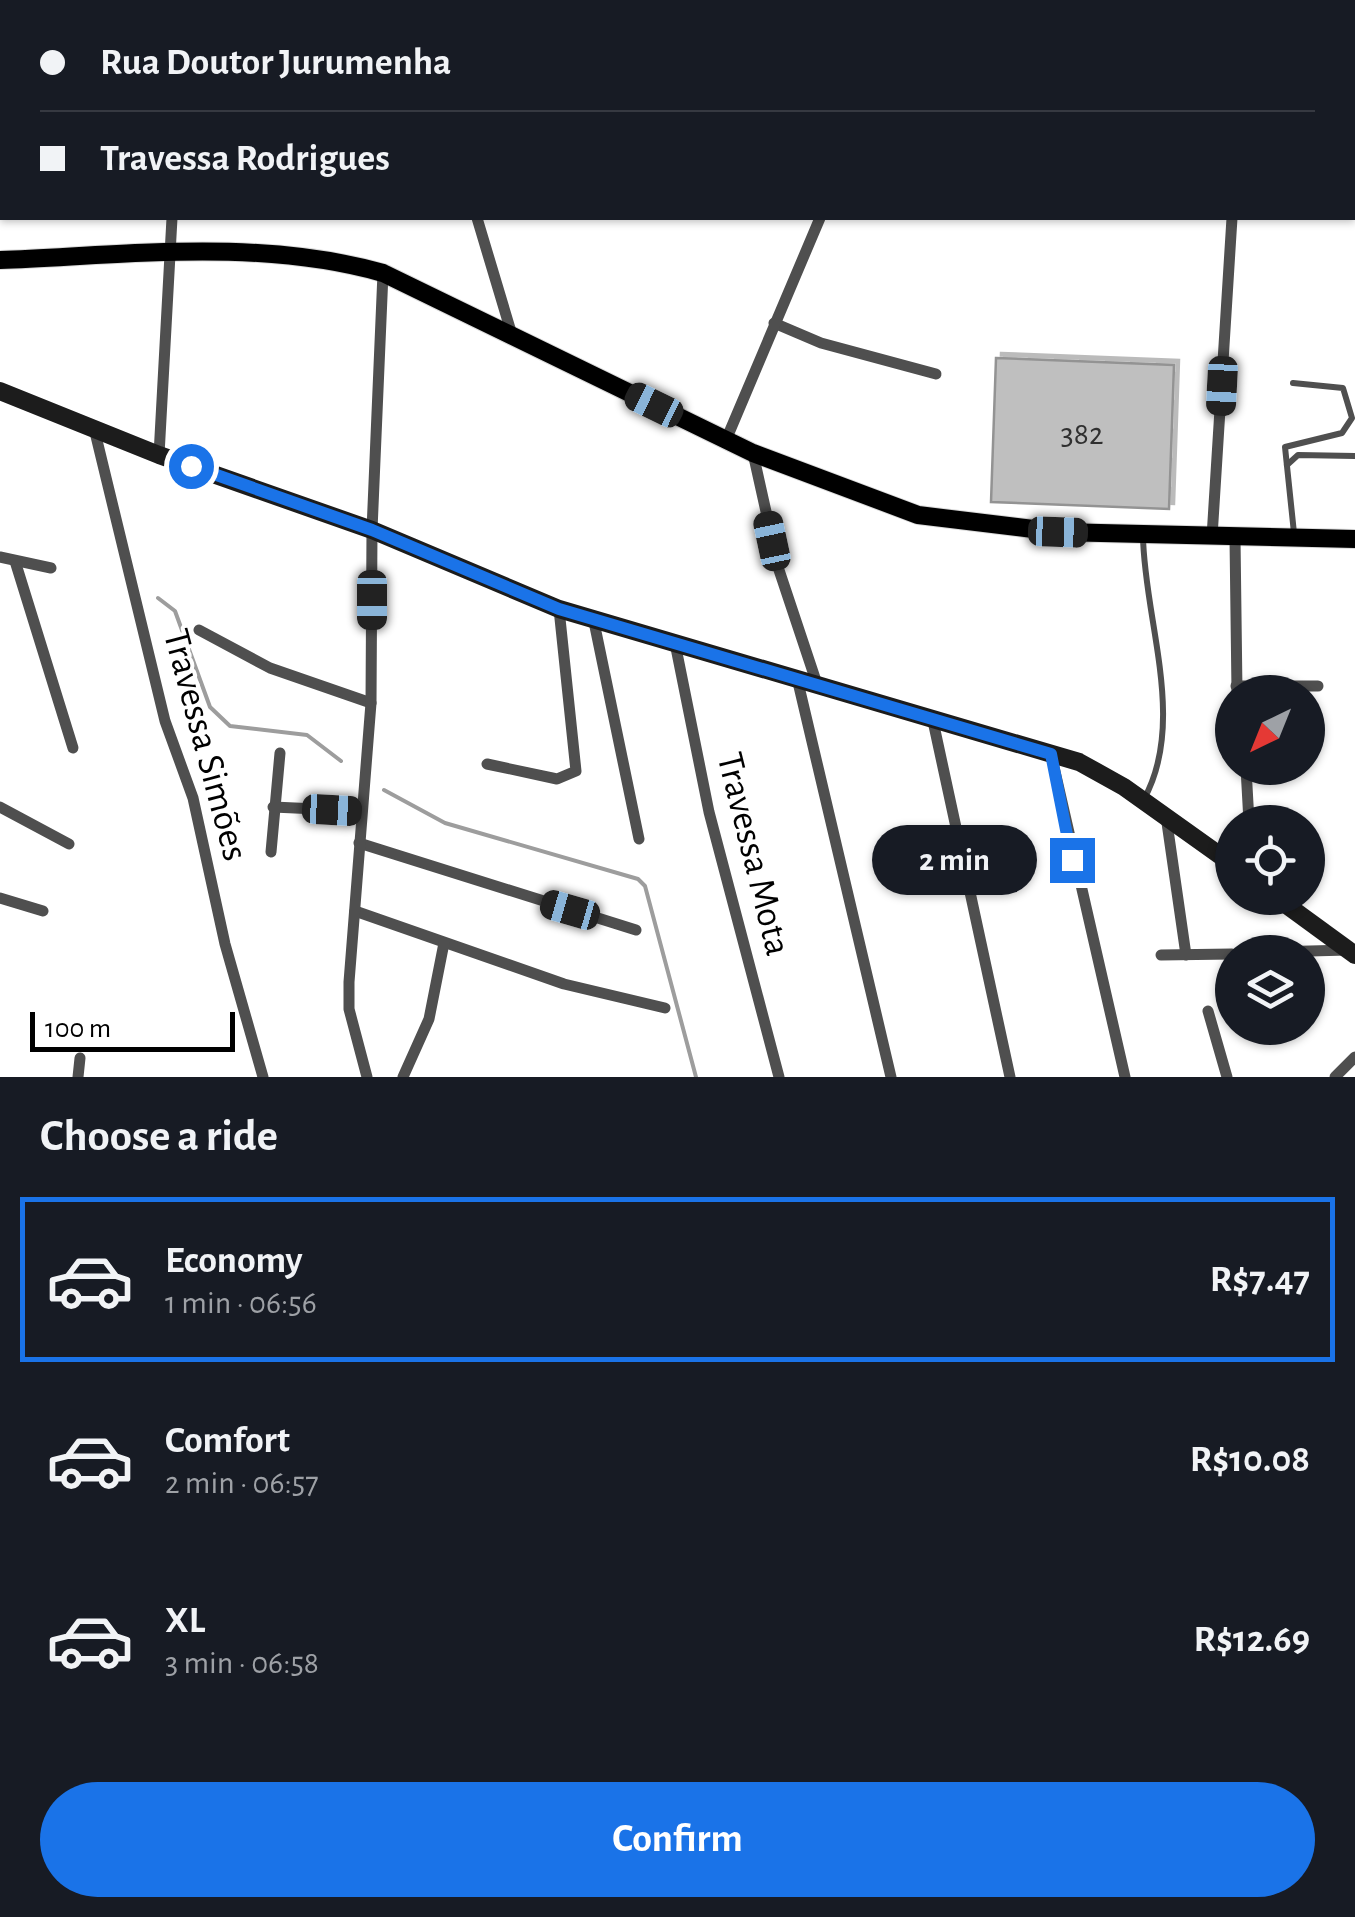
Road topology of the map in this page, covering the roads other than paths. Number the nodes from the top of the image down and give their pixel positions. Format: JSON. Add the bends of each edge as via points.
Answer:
{"nodes":[{"id":1,"x":172,"y":220,"type":"edge"},
{"id":2,"x":479,"y":220,"type":"edge"},
{"id":3,"x":819,"y":220,"type":"edge"},
{"id":4,"x":1232,"y":220,"type":"edge"},
{"id":5,"x":170,"y":253,"type":"junction"},
{"id":6,"x":0,"y":260,"type":"edge"},
{"id":7,"x":384,"y":273,"type":"junction"},
{"id":8,"x":774,"y":324,"type":"junction"},
{"id":9,"x":512,"y":334,"type":"junction"},
{"id":10,"x":936,"y":374,"type":"dead end"},
{"id":11,"x":1293,"y":383,"type":"dead end"},
{"id":12,"x":0,"y":391,"type":"edge"},
{"id":13,"x":94,"y":428,"type":"junction"},
{"id":14,"x":726,"y":440,"type":"junction"},
{"id":15,"x":753,"y":453,"type":"junction"},
{"id":16,"x":159,"y":455,"type":"junction"},
{"id":17,"x":1355,"y":456,"type":"edge"},
{"id":18,"x":1286,"y":466,"type":"junction"},
{"id":19,"x":372,"y":530,"type":"junction"},
{"id":20,"x":1143,"y":536,"type":"junction"},
{"id":21,"x":1212,"y":537,"type":"junction"},
{"id":22,"x":1235,"y":538,"type":"junction"},
{"id":23,"x":1294,"y":539,"type":"junction"},
{"id":24,"x":1355,"y":539,"type":"edge"},
{"id":25,"x":0,"y":557,"type":"edge"},
{"id":26,"x":15,"y":562,"type":"junction"},
{"id":27,"x":51,"y":568,"type":"dead end"},
{"id":28,"x":559,"y":609,"type":"junction"},
{"id":29,"x":593,"y":618,"type":"junction"},
{"id":30,"x":198,"y":630,"type":"dead end"},
{"id":31,"x":675,"y":643,"type":"junction"},
{"id":32,"x":1237,"y":675,"type":"edge"},
{"id":33,"x":797,"y":678,"type":"junction"},
{"id":34,"x":817,"y":684,"type":"junction"},
{"id":35,"x":371,"y":703,"type":"junction"},
{"id":36,"x":933,"y":721,"type":"junction"},
{"id":37,"x":73,"y":748,"type":"dead end"},
{"id":38,"x":280,"y":753,"type":"dead end"},
{"id":39,"x":1051,"y":754,"type":"junction"},
{"id":40,"x":487,"y":764,"type":"dead end"},
{"id":41,"x":1144,"y":800,"type":"junction"},
{"id":42,"x":0,"y":807,"type":"edge"},
{"id":43,"x":273,"y":807,"type":"junction"},
{"id":44,"x":360,"y":812,"type":"junction"},
{"id":45,"x":1166,"y":816,"type":"junction"},
{"id":46,"x":639,"y":839,"type":"dead end"},
{"id":47,"x":359,"y":842,"type":"junction"},
{"id":48,"x":69,"y":844,"type":"dead end"},
{"id":49,"x":271,"y":852,"type":"dead end"},
{"id":50,"x":1215,"y":852,"type":"edge"},
{"id":51,"x":0,"y":898,"type":"edge"},
{"id":52,"x":43,"y":911,"type":"dead end"},
{"id":53,"x":356,"y":912,"type":"junction"},
{"id":54,"x":1300,"y":915,"type":"edge"},
{"id":55,"x":636,"y":930,"type":"dead end"},
{"id":56,"x":444,"y":943,"type":"junction"},
{"id":57,"x":1325,"y":953,"type":"edge"},
{"id":58,"x":1352,"y":953,"type":"edge"},
{"id":59,"x":1161,"y":954,"type":"dead end"},
{"id":60,"x":1215,"y":954,"type":"edge"},
{"id":61,"x":1186,"y":955,"type":"junction"},
{"id":62,"x":666,"y":1008,"type":"dead end"},
{"id":63,"x":1208,"y":1011,"type":"dead end"},
{"id":64,"x":1355,"y":1057,"type":"edge"},
{"id":65,"x":80,"y":1058,"type":"dead end"},
{"id":66,"x":78,"y":1077,"type":"edge"},
{"id":67,"x":263,"y":1077,"type":"edge"},
{"id":68,"x":367,"y":1077,"type":"edge"},
{"id":69,"x":402,"y":1077,"type":"edge"},
{"id":70,"x":779,"y":1077,"type":"edge"},
{"id":71,"x":891,"y":1077,"type":"edge"},
{"id":72,"x":1010,"y":1077,"type":"edge"},
{"id":73,"x":1125,"y":1077,"type":"edge"},
{"id":74,"x":1227,"y":1077,"type":"edge"},
{"id":75,"x":1335,"y":1077,"type":"edge"}],
"edges":[{"from":1,"to":5,"type":"street"},
{"from":2,"to":9,"type":"street"},
{"from":3,"to":8,"type":"street"},
{"from":4,"to":21,"type":"street"},
{"from":5,"to":6,"type":"main road"},
{"from":5,"to":7,"type":"main road","via":[[302,257]]},
{"from":5,"to":16,"type":"street"},
{"from":7,"to":9,"type":"main road"},
{"from":7,"to":19,"type":"street"},
{"from":8,"to":10,"type":"street"},
{"from":8,"to":14,"type":"street"},
{"from":9,"to":14,"type":"main road"},
{"from":11,"to":18,"type":"lane","via":[[1342,388],[1352,418],[1342,433],[1285,447]]},
{"from":12,"to":13,"type":"main road"},
{"from":13,"to":16,"type":"main road"},
{"from":13,"to":67,"type":"street","name":"Travessa Simões","via":[[165,721],[193,798]]},
{"from":14,"to":15,"type":"main road"},
{"from":15,"to":20,"type":"main road","via":[[918,515],[1024,530]]},
{"from":15,"to":34,"type":"street","via":[[779,570]]},
{"from":16,"to":19,"type":"main road"},
{"from":17,"to":18,"type":"lane","via":[[1298,455]]},
{"from":18,"to":23,"type":"lane"},
{"from":19,"to":28,"type":"main road"},
{"from":19,"to":35,"type":"street"},
{"from":20,"to":21,"type":"main road"},
{"from":20,"to":41,"type":"lane","via":[[1162,728]]},
{"from":21,"to":22,"type":"main road"},
{"from":22,"to":23,"type":"main road"},
{"from":22,"to":32,"type":"street"},
{"from":23,"to":24,"type":"main road"},
{"from":25,"to":26,"type":"street"},
{"from":26,"to":27,"type":"street"},
{"from":26,"to":37,"type":"street"},
{"from":28,"to":29,"type":"main road"},
{"from":28,"to":40,"type":"street","via":[[576,771],[556,779]]},
{"from":29,"to":31,"type":"main road"},
{"from":29,"to":46,"type":"street"},
{"from":30,"to":35,"type":"street","via":[[270,668]]},
{"from":31,"to":33,"type":"main road"},
{"from":31,"to":70,"type":"street","name":"Travessa Mota","via":[[709,812]]},
{"from":33,"to":34,"type":"main road"},
{"from":33,"to":71,"type":"street"},
{"from":34,"to":36,"type":"main road"},
{"from":35,"to":44,"type":"street"},
{"from":36,"to":39,"type":"main road"},
{"from":36,"to":72,"type":"street"},
{"from":38,"to":43,"type":"street"},
{"from":39,"to":41,"type":"main road"},
{"from":39,"to":73,"type":"street"},
{"from":41,"to":45,"type":"main road"},
{"from":42,"to":48,"type":"street"},
{"from":43,"to":44,"type":"street"},
{"from":43,"to":49,"type":"street"},
{"from":44,"to":47,"type":"street"},
{"from":45,"to":50,"type":"main road"},
{"from":45,"to":61,"type":"street"},
{"from":47,"to":53,"type":"street"},
{"from":47,"to":55,"type":"street"},
{"from":51,"to":52,"type":"street"},
{"from":53,"to":56,"type":"street"},
{"from":53,"to":68,"type":"street","via":[[349,1009]]},
{"from":54,"to":58,"type":"main road"},
{"from":56,"to":62,"type":"street","via":[[564,984]]},
{"from":56,"to":69,"type":"street","via":[[429,1019]]},
{"from":57,"to":58,"type":"street"},
{"from":59,"to":61,"type":"street"},
{"from":60,"to":61,"type":"street"},
{"from":63,"to":74,"type":"street"},
{"from":64,"to":75,"type":"street"},
{"from":65,"to":66,"type":"street"}]}
